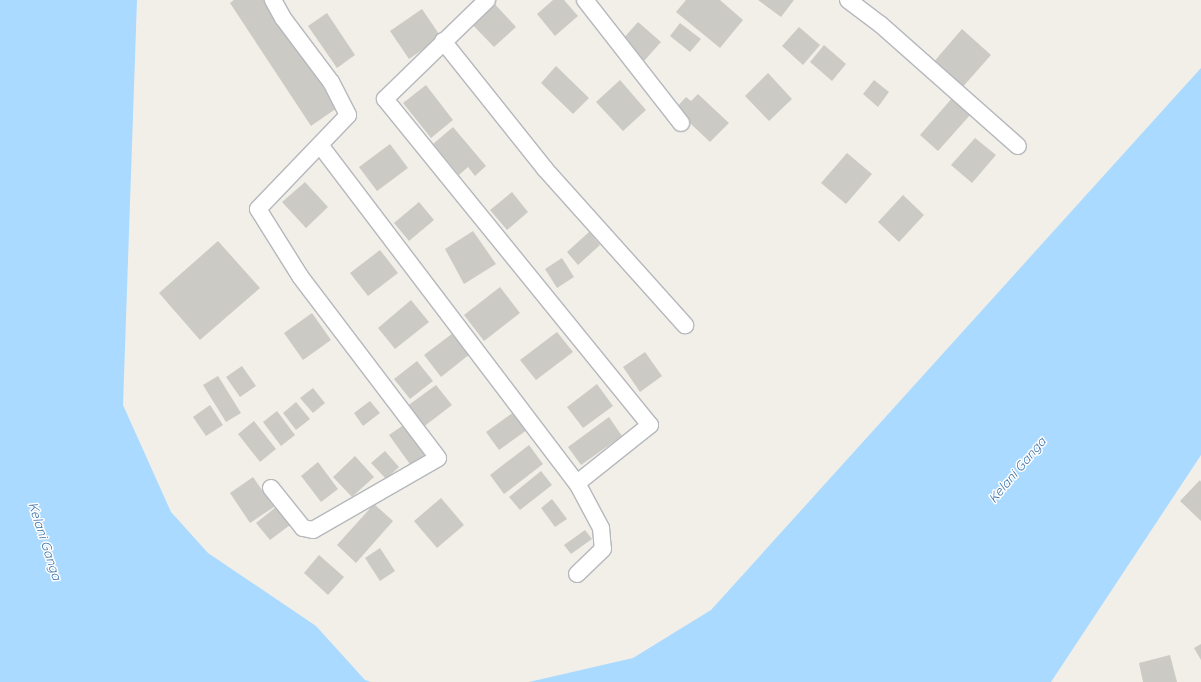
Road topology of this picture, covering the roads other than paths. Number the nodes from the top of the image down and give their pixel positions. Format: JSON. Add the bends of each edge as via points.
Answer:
{"nodes":[{"id":1,"x":273,"y":0,"type":"edge"},
{"id":2,"x":487,"y":0,"type":"edge"},
{"id":3,"x":585,"y":0,"type":"edge"},
{"id":4,"x":848,"y":0,"type":"edge"},
{"id":5,"x":443,"y":41,"type":"junction"},
{"id":6,"x":681,"y":123,"type":"dead end"},
{"id":7,"x":320,"y":145,"type":"junction"},
{"id":8,"x":1018,"y":146,"type":"dead end"},
{"id":9,"x":685,"y":325,"type":"dead end"},
{"id":10,"x":577,"y":483,"type":"junction"},
{"id":11,"x":271,"y":488,"type":"dead end"},
{"id":12,"x":577,"y":574,"type":"dead end"}],
"edges":[{"from":1,"to":7,"type":"street","via":[[283,18],[331,82],[348,116]]},
{"from":2,"to":5,"type":"street"},
{"from":3,"to":6,"type":"street"},
{"from":4,"to":8,"type":"street","via":[[880,24]]},
{"from":5,"to":9,"type":"street","via":[[545,169]]},
{"from":5,"to":10,"type":"street","via":[[385,99],[650,425]]},
{"from":7,"to":10,"type":"street"},
{"from":7,"to":11,"type":"street","via":[[258,209],[300,276],[438,458],[313,530],[303,528]]},
{"from":10,"to":12,"type":"street","via":[[601,528],[603,549]]}]}
